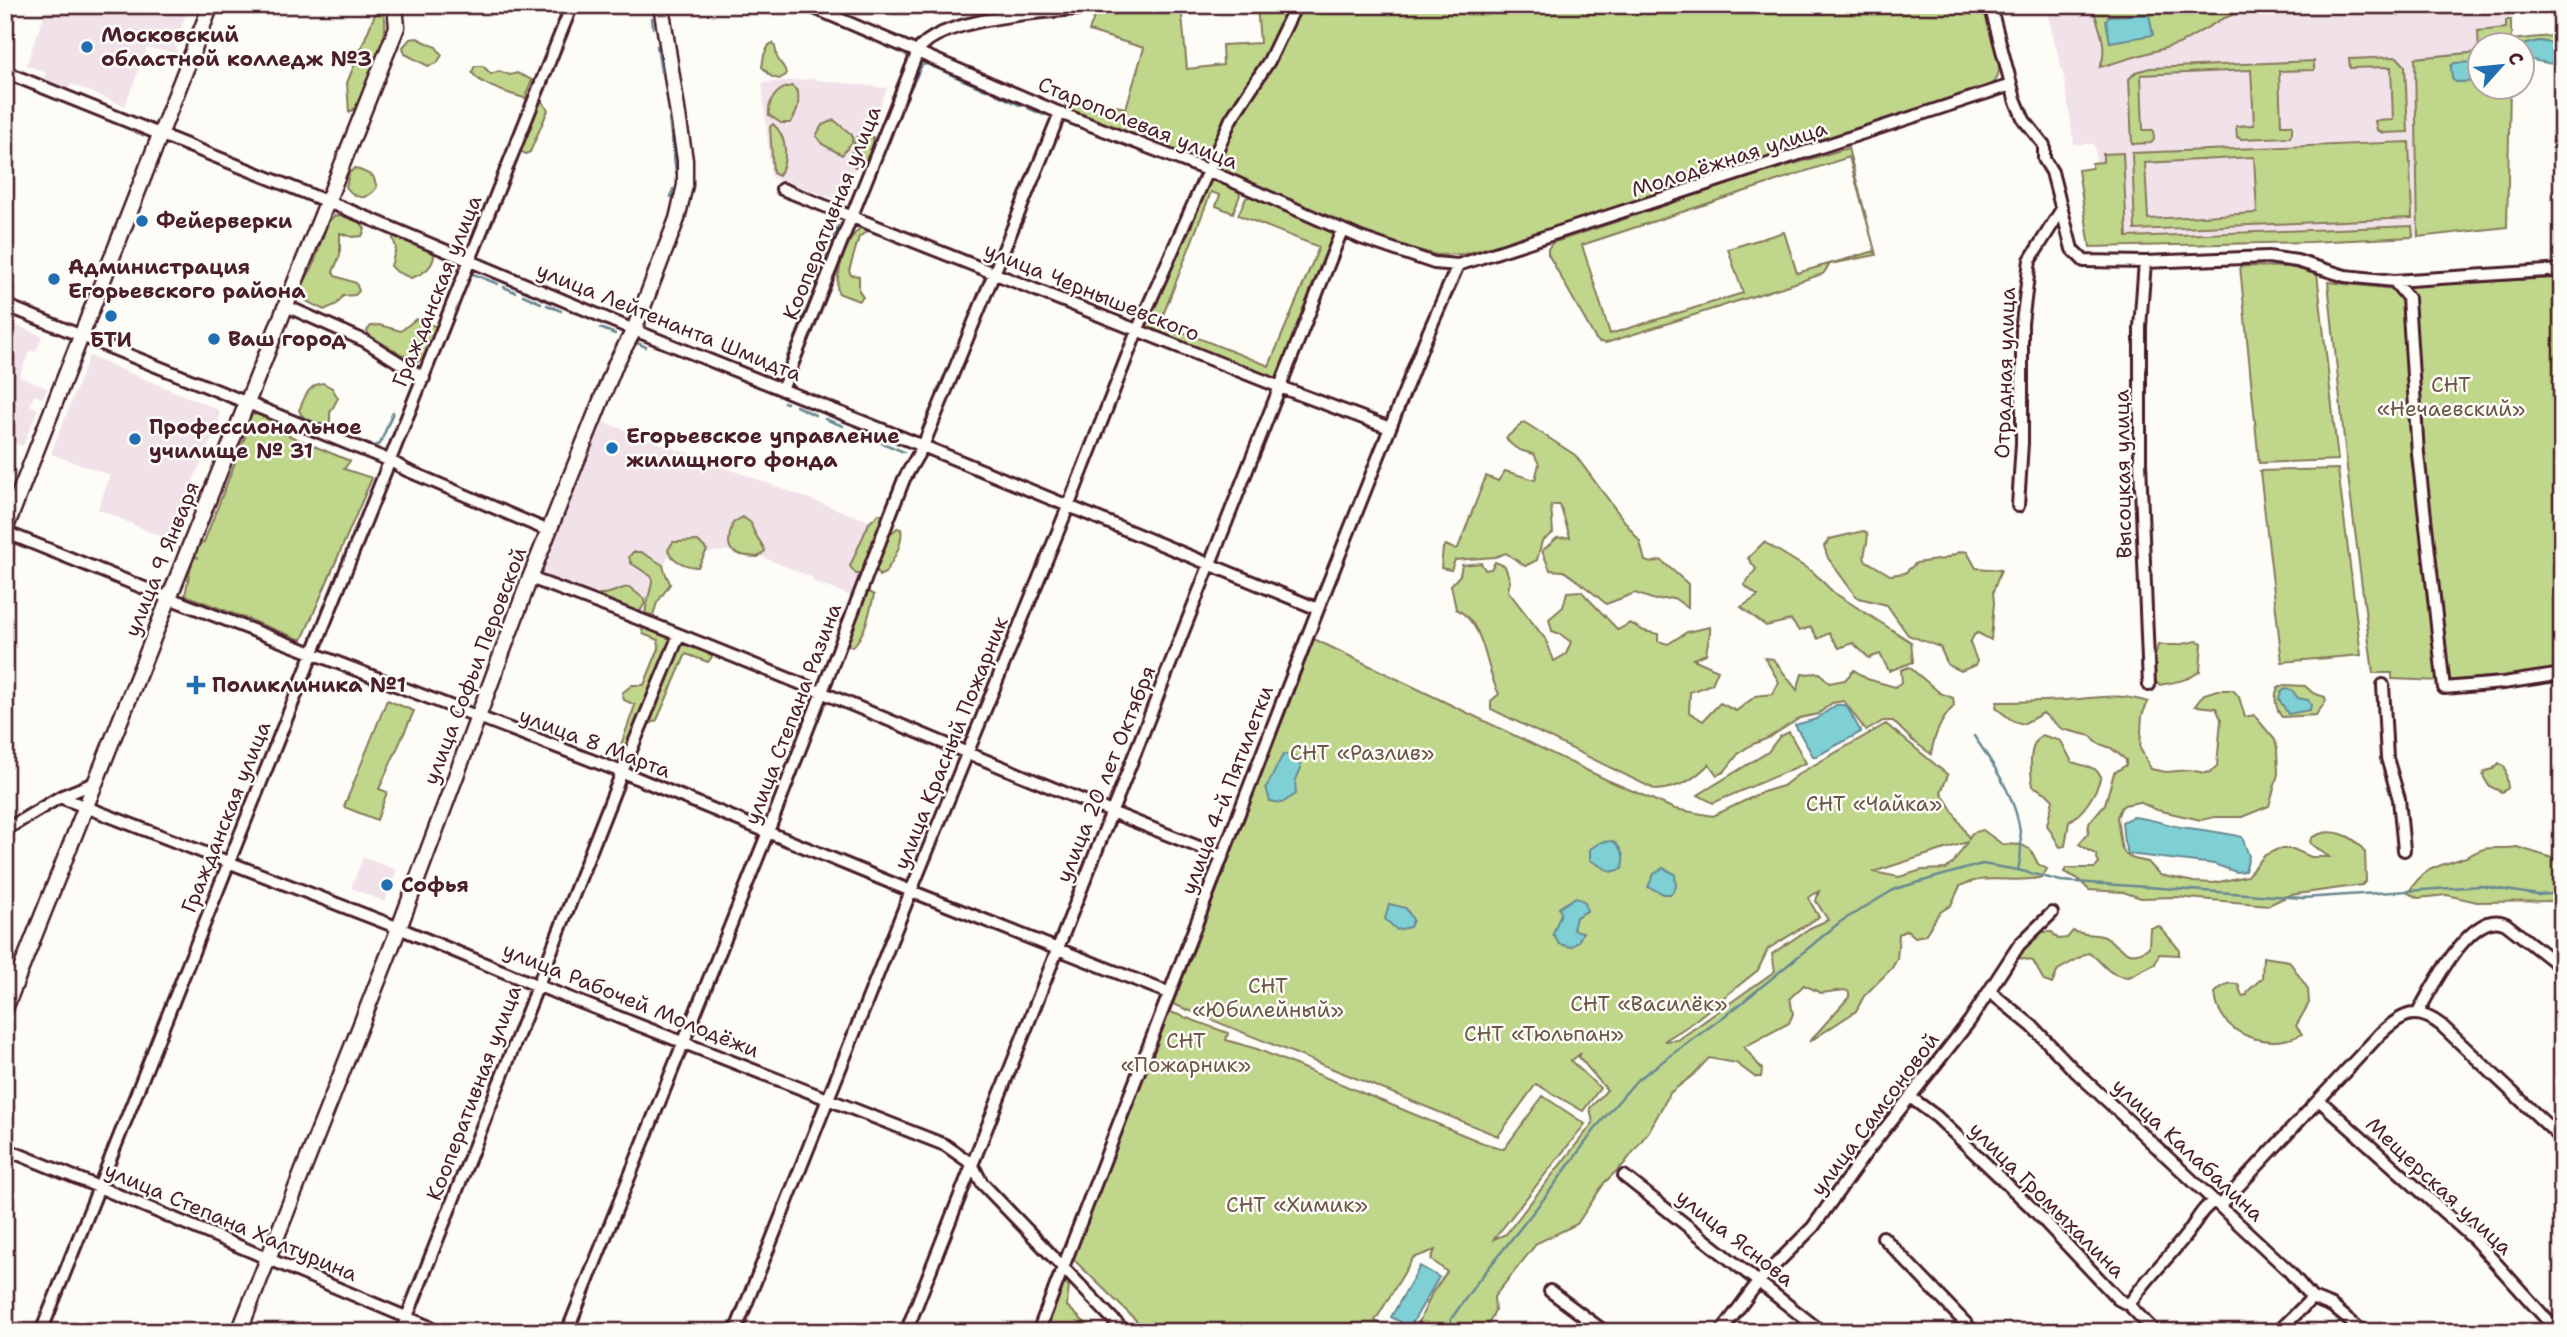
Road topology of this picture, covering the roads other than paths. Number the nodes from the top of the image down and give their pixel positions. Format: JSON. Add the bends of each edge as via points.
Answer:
{"nodes":[{"id":1,"x":211,"y":5,"type":"edge"},
{"id":2,"x":395,"y":5,"type":"edge"},
{"id":3,"x":572,"y":5,"type":"edge"},
{"id":4,"x":660,"y":5,"type":"edge"},
{"id":5,"x":807,"y":5,"type":"edge"},
{"id":6,"x":1135,"y":5,"type":"edge"},
{"id":7,"x":1296,"y":5,"type":"edge"},
{"id":8,"x":1990,"y":5,"type":"edge"},
{"id":9,"x":918,"y":51,"type":"junction"},
{"id":10,"x":5,"y":72,"type":"edge"},
{"id":11,"x":2011,"y":85,"type":"junction"},
{"id":12,"x":1060,"y":113,"type":"junction"},
{"id":13,"x":158,"y":135,"type":"junction"},
{"id":14,"x":1207,"y":170,"type":"junction"},
{"id":15,"x":782,"y":189,"type":"dead end"},
{"id":16,"x":327,"y":202,"type":"junction"},
{"id":17,"x":2062,"y":209,"type":"junction"},
{"id":18,"x":852,"y":217,"type":"junction"},
{"id":19,"x":1342,"y":230,"type":"junction"},
{"id":20,"x":470,"y":261,"type":"junction"},
{"id":21,"x":2145,"y":262,"type":"junction"},
{"id":22,"x":1458,"y":265,"type":"junction"},
{"id":23,"x":2562,"y":270,"type":"edge"},
{"id":24,"x":994,"y":274,"type":"junction"},
{"id":25,"x":2394,"y":281,"type":"junction"},
{"id":26,"x":5,"y":305,"type":"edge"},
{"id":27,"x":286,"y":306,"type":"junction"},
{"id":28,"x":634,"y":331,"type":"junction"},
{"id":29,"x":1137,"y":331,"type":"junction"},
{"id":30,"x":81,"y":335,"type":"junction"},
{"id":31,"x":424,"y":378,"type":"junction"},
{"id":32,"x":1280,"y":387,"type":"junction"},
{"id":33,"x":782,"y":390,"type":"junction"},
{"id":34,"x":247,"y":402,"type":"junction"},
{"id":35,"x":1390,"y":428,"type":"junction"},
{"id":36,"x":923,"y":446,"type":"junction"},
{"id":37,"x":391,"y":461,"type":"junction"},
{"id":38,"x":2018,"y":506,"type":"dead end"},
{"id":39,"x":1068,"y":507,"type":"junction"},
{"id":40,"x":5,"y":531,"type":"edge"},
{"id":41,"x":550,"y":531,"type":"junction"},
{"id":42,"x":1210,"y":563,"type":"junction"},
{"id":43,"x":530,"y":578,"type":"junction"},
{"id":44,"x":169,"y":598,"type":"junction"},
{"id":45,"x":1318,"y":609,"type":"junction"},
{"id":46,"x":679,"y":635,"type":"junction"},
{"id":47,"x":312,"y":653,"type":"junction"},
{"id":48,"x":2562,"y":674,"type":"edge"},
{"id":49,"x":2149,"y":685,"type":"dead end"},
{"id":50,"x":2383,"y":685,"type":"dead end"},
{"id":51,"x":820,"y":693,"type":"junction"},
{"id":52,"x":477,"y":718,"type":"junction"},
{"id":53,"x":968,"y":754,"type":"junction"},
{"id":54,"x":622,"y":772,"type":"junction"},
{"id":55,"x":97,"y":782,"type":"junction"},
{"id":56,"x":60,"y":797,"type":"junction"},
{"id":57,"x":86,"y":807,"type":"junction"},
{"id":58,"x":1111,"y":813,"type":"junction"},
{"id":59,"x":5,"y":830,"type":"edge"},
{"id":60,"x":768,"y":832,"type":"junction"},
{"id":61,"x":2404,"y":850,"type":"dead end"},
{"id":62,"x":1222,"y":856,"type":"junction"},
{"id":63,"x":230,"y":863,"type":"junction"},
{"id":64,"x":911,"y":891,"type":"junction"},
{"id":65,"x":2052,"y":913,"type":"dead end"},
{"id":66,"x":399,"y":928,"type":"junction"},
{"id":67,"x":1057,"y":949,"type":"junction"},
{"id":68,"x":2562,"y":968,"type":"edge"},
{"id":69,"x":537,"y":985,"type":"junction"},
{"id":70,"x":1989,"y":991,"type":"junction"},
{"id":71,"x":1169,"y":993,"type":"junction"},
{"id":72,"x":5,"y":1009,"type":"edge"},
{"id":73,"x":2418,"y":1013,"type":"junction"},
{"id":74,"x":685,"y":1042,"type":"junction"},
{"id":75,"x":1910,"y":1097,"type":"junction"},
{"id":76,"x":829,"y":1100,"type":"junction"},
{"id":77,"x":2320,"y":1101,"type":"junction"},
{"id":78,"x":2562,"y":1139,"type":"edge"},
{"id":79,"x":5,"y":1149,"type":"edge"},
{"id":80,"x":972,"y":1164,"type":"junction"},
{"id":81,"x":1624,"y":1176,"type":"dead end"},
{"id":82,"x":100,"y":1186,"type":"junction"},
{"id":83,"x":2218,"y":1203,"type":"junction"},
{"id":84,"x":1883,"y":1237,"type":"dead end"},
{"id":85,"x":267,"y":1258,"type":"junction"},
{"id":86,"x":1064,"y":1268,"type":"junction"},
{"id":87,"x":1759,"y":1281,"type":"junction"},
{"id":88,"x":1550,"y":1291,"type":"dead end"},
{"id":89,"x":2312,"y":1298,"type":"junction"},
{"id":90,"x":2129,"y":1305,"type":"junction"},
{"id":91,"x":407,"y":1318,"type":"junction"},
{"id":92,"x":41,"y":1332,"type":"edge"},
{"id":93,"x":239,"y":1332,"type":"edge"},
{"id":94,"x":401,"y":1332,"type":"edge"},
{"id":95,"x":442,"y":1332,"type":"edge"},
{"id":96,"x":567,"y":1332,"type":"edge"},
{"id":97,"x":736,"y":1332,"type":"edge"},
{"id":98,"x":906,"y":1332,"type":"edge"},
{"id":99,"x":1038,"y":1332,"type":"edge"},
{"id":100,"x":1125,"y":1332,"type":"edge"},
{"id":101,"x":1605,"y":1332,"type":"edge"},
{"id":102,"x":1721,"y":1332,"type":"edge"},
{"id":103,"x":1822,"y":1332,"type":"edge"},
{"id":104,"x":1973,"y":1332,"type":"edge"},
{"id":105,"x":2155,"y":1332,"type":"edge"},
{"id":106,"x":2278,"y":1332,"type":"edge"},
{"id":107,"x":2363,"y":1332,"type":"edge"},
{"id":108,"x":2558,"y":1332,"type":"edge"}],
"edges":[{"from":1,"to":13,"type":"street"},
{"from":2,"to":16,"type":"street","name":"улица 9 Января","via":[[397,27]]},
{"from":3,"to":20,"type":"street","name":"Гражданская улица"},
{"from":4,"to":28,"type":"street","name":"улица Софьи Перовской","via":[[683,140],[685,185],[677,219]]},
{"from":5,"to":9,"type":"street","name":"Старополевая улица"},
{"from":6,"to":9,"type":"street","via":[[1033,13],[958,27],[930,37]]},
{"from":7,"to":14,"type":"street","name":"улица Красный Пожарник"},
{"from":8,"to":11,"type":"street"},
{"from":9,"to":12,"type":"street","name":"Старополевая улица"},
{"from":9,"to":18,"type":"street","name":"Кооперативная улица"},
{"from":10,"to":13,"type":"street","name":"улица Лейтенанта Шмидта"},
{"from":11,"to":17,"type":"street","via":[[2024,120],[2044,145],[2043,159],[2052,172]]},
{"from":11,"to":22,"type":"street","name":"Молодёжная улица"},
{"from":12,"to":14,"type":"street","name":"Старополевая улица"},
{"from":12,"to":24,"type":"street","name":"улица Степана Разина"},
{"from":13,"to":16,"type":"street","name":"улица Лейтенанта Шмидта"},
{"from":13,"to":30,"type":"street"},
{"from":14,"to":19,"type":"street","name":"Старополевая улица"},
{"from":14,"to":29,"type":"street","name":"улица Красный Пожарник"},
{"from":15,"to":18,"type":"street","name":"улица Чернышевского"},
{"from":16,"to":20,"type":"street","name":"улица Лейтенанта Шмидта"},
{"from":16,"to":27,"type":"street","name":"улица 9 Января"},
{"from":17,"to":21,"type":"street","via":[[2072,249],[2084,261]]},
{"from":17,"to":38,"type":"street","name":"Отрадная улица","via":[[2030,260],[2022,323]]},
{"from":18,"to":24,"type":"street","name":"улица Чернышевского"},
{"from":18,"to":33,"type":"street","name":"Кооперативная улица"},
{"from":19,"to":22,"type":"street","name":"Старополевая улица","via":[[1434,263]]},
{"from":19,"to":32,"type":"street","name":"улица 20 лет Октября"},
{"from":20,"to":28,"type":"street","name":"улица Лейтенанта Шмидта"},
{"from":20,"to":31,"type":"street","name":"Гражданская улица"},
{"from":21,"to":25,"type":"street","via":[[2268,257],[2344,276]]},
{"from":21,"to":49,"type":"street","name":"Высоцкая улица","via":[[2140,462]]},
{"from":22,"to":35,"type":"street","name":"улица 4-й Пятилетки"},
{"from":23,"to":25,"type":"street"},
{"from":24,"to":29,"type":"street","name":"улица Чернышевского"},
{"from":24,"to":36,"type":"street","name":"улица Степана Разина"},
{"from":25,"to":48,"type":"street","via":[[2408,298],[2418,454],[2444,688]]},
{"from":26,"to":30,"type":"street"},
{"from":27,"to":31,"type":"street","via":[[365,341]]},
{"from":27,"to":34,"type":"street","name":"улица 9 Января"},
{"from":28,"to":33,"type":"street","name":"улица Лейтенанта Шмидта"},
{"from":28,"to":41,"type":"street","name":"улица Софьи Перовской","via":[[616,363]]},
{"from":29,"to":32,"type":"street","name":"улица Чернышевского"},
{"from":29,"to":39,"type":"street","name":"улица Красный Пожарник"},
{"from":30,"to":34,"type":"street"},
{"from":30,"to":40,"type":"street"},
{"from":31,"to":37,"type":"street","name":"Гражданская улица"},
{"from":32,"to":35,"type":"street","name":"улица Чернышевского"},
{"from":32,"to":42,"type":"street","name":"улица 20 лет Октября"},
{"from":33,"to":36,"type":"street","name":"улица Лейтенанта Шмидта"},
{"from":34,"to":37,"type":"street"},
{"from":34,"to":44,"type":"street","name":"улица 9 Января"},
{"from":35,"to":45,"type":"street","name":"улица 4-й Пятилетки"},
{"from":36,"to":39,"type":"street","name":"улица Лейтенанта Шмидта"},
{"from":36,"to":51,"type":"street","name":"улица Степана Разина","via":[[905,479]]},
{"from":37,"to":41,"type":"street"},
{"from":37,"to":47,"type":"street","name":"Гражданская улица"},
{"from":39,"to":42,"type":"street","name":"улица Лейтенанта Шмидта"},
{"from":39,"to":53,"type":"street","name":"улица Красный Пожарник"},
{"from":40,"to":44,"type":"street","name":"улица 8 Марта"},
{"from":41,"to":43,"type":"street","name":"улица Софьи Перовской"},
{"from":42,"to":45,"type":"street","name":"улица Лейтенанта Шмидта"},
{"from":42,"to":58,"type":"street","name":"улица 20 лет Октября"},
{"from":43,"to":46,"type":"street"},
{"from":43,"to":52,"type":"street","name":"улица Софьи Перовской"},
{"from":44,"to":47,"type":"street","name":"улица 8 Марта"},
{"from":44,"to":55,"type":"street","name":"улица 9 Января"},
{"from":45,"to":62,"type":"street","name":"улица 4-й Пятилетки"},
{"from":46,"to":51,"type":"street"},
{"from":46,"to":54,"type":"street","name":"Кооперативная улица"},
{"from":47,"to":52,"type":"street","name":"улица 8 Марта"},
{"from":47,"to":63,"type":"street","name":"Гражданская улица"},
{"from":50,"to":61,"type":"street","via":[[2387,758],[2399,799]]},
{"from":51,"to":53,"type":"street"},
{"from":51,"to":60,"type":"street","name":"улица Степана Разина"},
{"from":52,"to":54,"type":"street","name":"улица 8 Марта"},
{"from":52,"to":66,"type":"street","name":"улица Софьи Перовской"},
{"from":53,"to":58,"type":"street"},
{"from":53,"to":64,"type":"street","name":"улица Красный Пожарник"},
{"from":54,"to":60,"type":"street","name":"улица 8 Марта"},
{"from":54,"to":69,"type":"street","name":"Кооперативная улица"},
{"from":55,"to":56,"type":"street"},
{"from":55,"to":57,"type":"street","name":"улица 9 Января"},
{"from":56,"to":57,"type":"street","name":"улица Рабочей Молодёжи"},
{"from":56,"to":59,"type":"street"},
{"from":57,"to":63,"type":"street","name":"улица Рабочей Молодёжи"},
{"from":57,"to":72,"type":"street","name":"улица 9 Января"},
{"from":58,"to":62,"type":"street"},
{"from":58,"to":67,"type":"street","name":"улица 20 лет Октября"},
{"from":60,"to":64,"type":"street","name":"улица 8 Марта"},
{"from":60,"to":74,"type":"street","name":"улица Степана Разина"},
{"from":62,"to":71,"type":"street","name":"улица 4-й Пятилетки"},
{"from":63,"to":66,"type":"street","name":"улица Рабочей Молодёжи"},
{"from":63,"to":82,"type":"street","name":"Гражданская улица"},
{"from":64,"to":67,"type":"street","name":"улица 8 Марта"},
{"from":64,"to":76,"type":"street","name":"улица Красный Пожарник"},
{"from":65,"to":70,"type":"street","name":"улица Самсоновой","via":[[2019,945]]},
{"from":66,"to":69,"type":"street","name":"улица Рабочей Молодёжи"},
{"from":66,"to":85,"type":"street","name":"улица Софьи Перовской"},
{"from":67,"to":71,"type":"street","name":"улица 8 Марта"},
{"from":67,"to":80,"type":"street","name":"улица 20 лет Октября"},
{"from":68,"to":73,"type":"street","via":[[2506,924],[2493,920],[2472,934],[2443,966]]},
{"from":69,"to":74,"type":"street","name":"улица Рабочей Молодёжи"},
{"from":69,"to":91,"type":"street","name":"Кооперативная улица"},
{"from":70,"to":75,"type":"street","name":"улица Самсоновой"},
{"from":70,"to":83,"type":"street","name":"улица Калабалина","via":[[2032,1026]]},
{"from":71,"to":86,"type":"street","name":"улица 4-й Пятилетки"},
{"from":73,"to":77,"type":"street","via":[[2387,1027]]},
{"from":73,"to":78,"type":"street","via":[[2441,1025]]},
{"from":74,"to":76,"type":"street","name":"улица Рабочей Молодёжи"},
{"from":74,"to":96,"type":"street","name":"улица Степана Разина"},
{"from":75,"to":87,"type":"street","name":"улица Самсоновой","via":[[1813,1227]]},
{"from":75,"to":90,"type":"street","name":"улица Громыхалина","via":[[1947,1126]]},
{"from":76,"to":80,"type":"street","name":"улица Рабочей Молодёжи","via":[[945,1145]]},
{"from":76,"to":97,"type":"street","name":"улица Красный Пожарник"},
{"from":77,"to":83,"type":"street"},
{"from":77,"to":108,"type":"street","name":"Мещерская улица","via":[[2474,1239]]},
{"from":79,"to":82,"type":"street","name":"улица Степана Халтурина"},
{"from":80,"to":86,"type":"street","name":"улица Рабочей Молодёжи","via":[[982,1183]]},
{"from":80,"to":98,"type":"street","name":"улица 20 лет Октября"},
{"from":81,"to":87,"type":"street","name":"улица Яснова"},
{"from":82,"to":85,"type":"street","name":"улица Степана Халтурина"},
{"from":82,"to":92,"type":"street","name":"Гражданская улица"},
{"from":83,"to":89,"type":"street","name":"улица Калабалина"},
{"from":83,"to":90,"type":"street","via":[[2206,1207]]},
{"from":84,"to":104,"type":"street"},
{"from":85,"to":91,"type":"street","name":"улица Степана Халтурина"},
{"from":85,"to":93,"type":"street","name":"улица Софьи Перовской"},
{"from":86,"to":99,"type":"street","name":"улица 4-й Пятилетки"},
{"from":86,"to":100,"type":"street","name":"улица Рабочей Молодёжи"},
{"from":87,"to":102,"type":"street","name":"улица Самсоновой"},
{"from":87,"to":103,"type":"street","name":"улица Яснова"},
{"from":88,"to":101,"type":"street"},
{"from":89,"to":106,"type":"street"},
{"from":89,"to":107,"type":"street","name":"улица Калабалина","via":[[2332,1306]]},
{"from":90,"to":105,"type":"street","name":"улица Громыхалина"},
{"from":91,"to":94,"type":"street","name":"Кооперативная улица"},
{"from":91,"to":95,"type":"street","name":"улица Степана Халтурина"}]}
